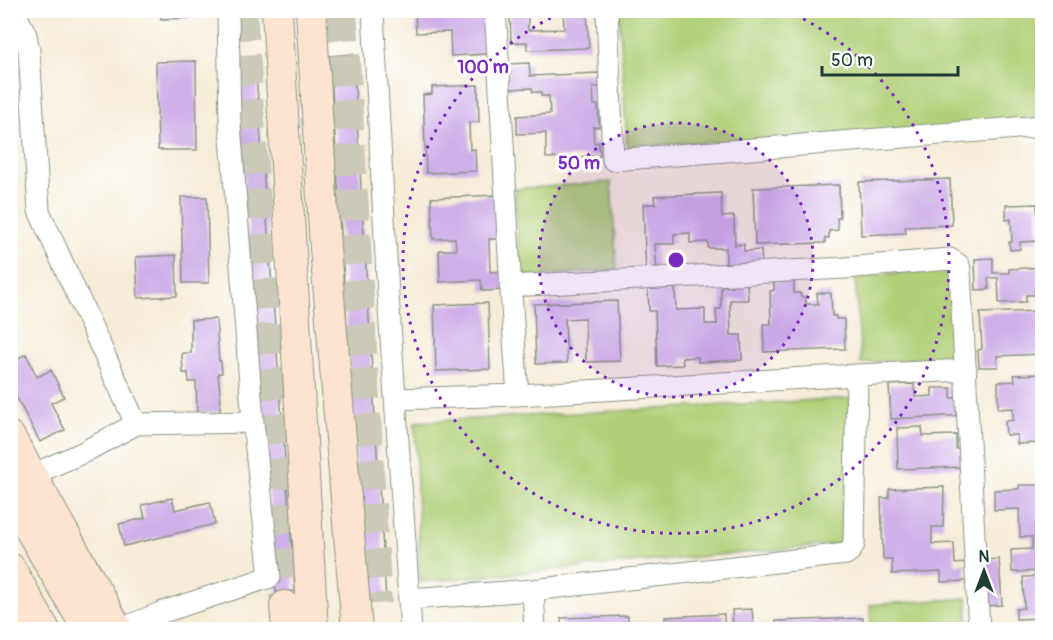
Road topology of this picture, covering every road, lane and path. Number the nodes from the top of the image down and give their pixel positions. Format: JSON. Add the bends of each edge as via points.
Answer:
{"nodes":[{"id":1,"x":14,"y":10,"type":"edge"},
{"id":2,"x":228,"y":10,"type":"edge"},
{"id":3,"x":277,"y":10,"type":"edge"},
{"id":4,"x":311,"y":10,"type":"edge"},
{"id":5,"x":373,"y":10,"type":"edge"},
{"id":6,"x":495,"y":10,"type":"edge"},
{"id":7,"x":607,"y":10,"type":"edge"},
{"id":8,"x":1042,"y":126,"type":"edge"},
{"id":9,"x":510,"y":286,"type":"junction"},
{"id":10,"x":966,"y":370,"type":"junction"},
{"id":11,"x":857,"y":375,"type":"junction"},
{"id":12,"x":518,"y":395,"type":"junction"},
{"id":13,"x":396,"y":399,"type":"junction"},
{"id":14,"x":253,"y":422,"type":"junction"},
{"id":15,"x":136,"y":424,"type":"junction"},
{"id":16,"x":10,"y":437,"type":"edge"},
{"id":17,"x":32,"y":475,"type":"junction"},
{"id":18,"x":10,"y":495,"type":"edge"},
{"id":19,"x":10,"y":568,"type":"edge"},
{"id":20,"x":533,"y":590,"type":"junction"},
{"id":21,"x":409,"y":599,"type":"junction"},
{"id":22,"x":45,"y":630,"type":"edge"},
{"id":23,"x":88,"y":630,"type":"edge"},
{"id":24,"x":119,"y":630,"type":"edge"},
{"id":25,"x":313,"y":630,"type":"edge"},
{"id":26,"x":357,"y":630,"type":"edge"},
{"id":27,"x":411,"y":630,"type":"edge"},
{"id":28,"x":535,"y":630,"type":"edge"},
{"id":29,"x":979,"y":630,"type":"edge"}],
"edges":[{"from":1,"to":15,"type":"street","via":[[26,35],[28,50],[39,212]]},
{"from":2,"to":14,"type":"street","via":[[231,124]]},
{"from":3,"to":25,"type":"main road"},
{"from":4,"to":26,"type":"main road","via":[[324,248]]},
{"from":5,"to":13,"type":"street"},
{"from":6,"to":9,"type":"street"},
{"from":7,"to":8,"type":"street","via":[[613,160]]},
{"from":9,"to":10,"type":"street","via":[[950,259],[959,265],[960,271]]},
{"from":9,"to":12,"type":"street"},
{"from":10,"to":11,"type":"street"},
{"from":10,"to":29,"type":"street"},
{"from":11,"to":12,"type":"street"},
{"from":11,"to":20,"type":"street","via":[[854,544],[846,554]]},
{"from":12,"to":13,"type":"street"},
{"from":13,"to":21,"type":"street"},
{"from":14,"to":15,"type":"street"},
{"from":14,"to":24,"type":"street","via":[[270,577]]},
{"from":15,"to":17,"type":"street"},
{"from":16,"to":17,"type":"main road"},
{"from":17,"to":24,"type":"main road"},
{"from":18,"to":23,"type":"main road"},
{"from":19,"to":22,"type":"main road"},
{"from":20,"to":21,"type":"street"},
{"from":20,"to":28,"type":"street"},
{"from":21,"to":27,"type":"street"}]}
